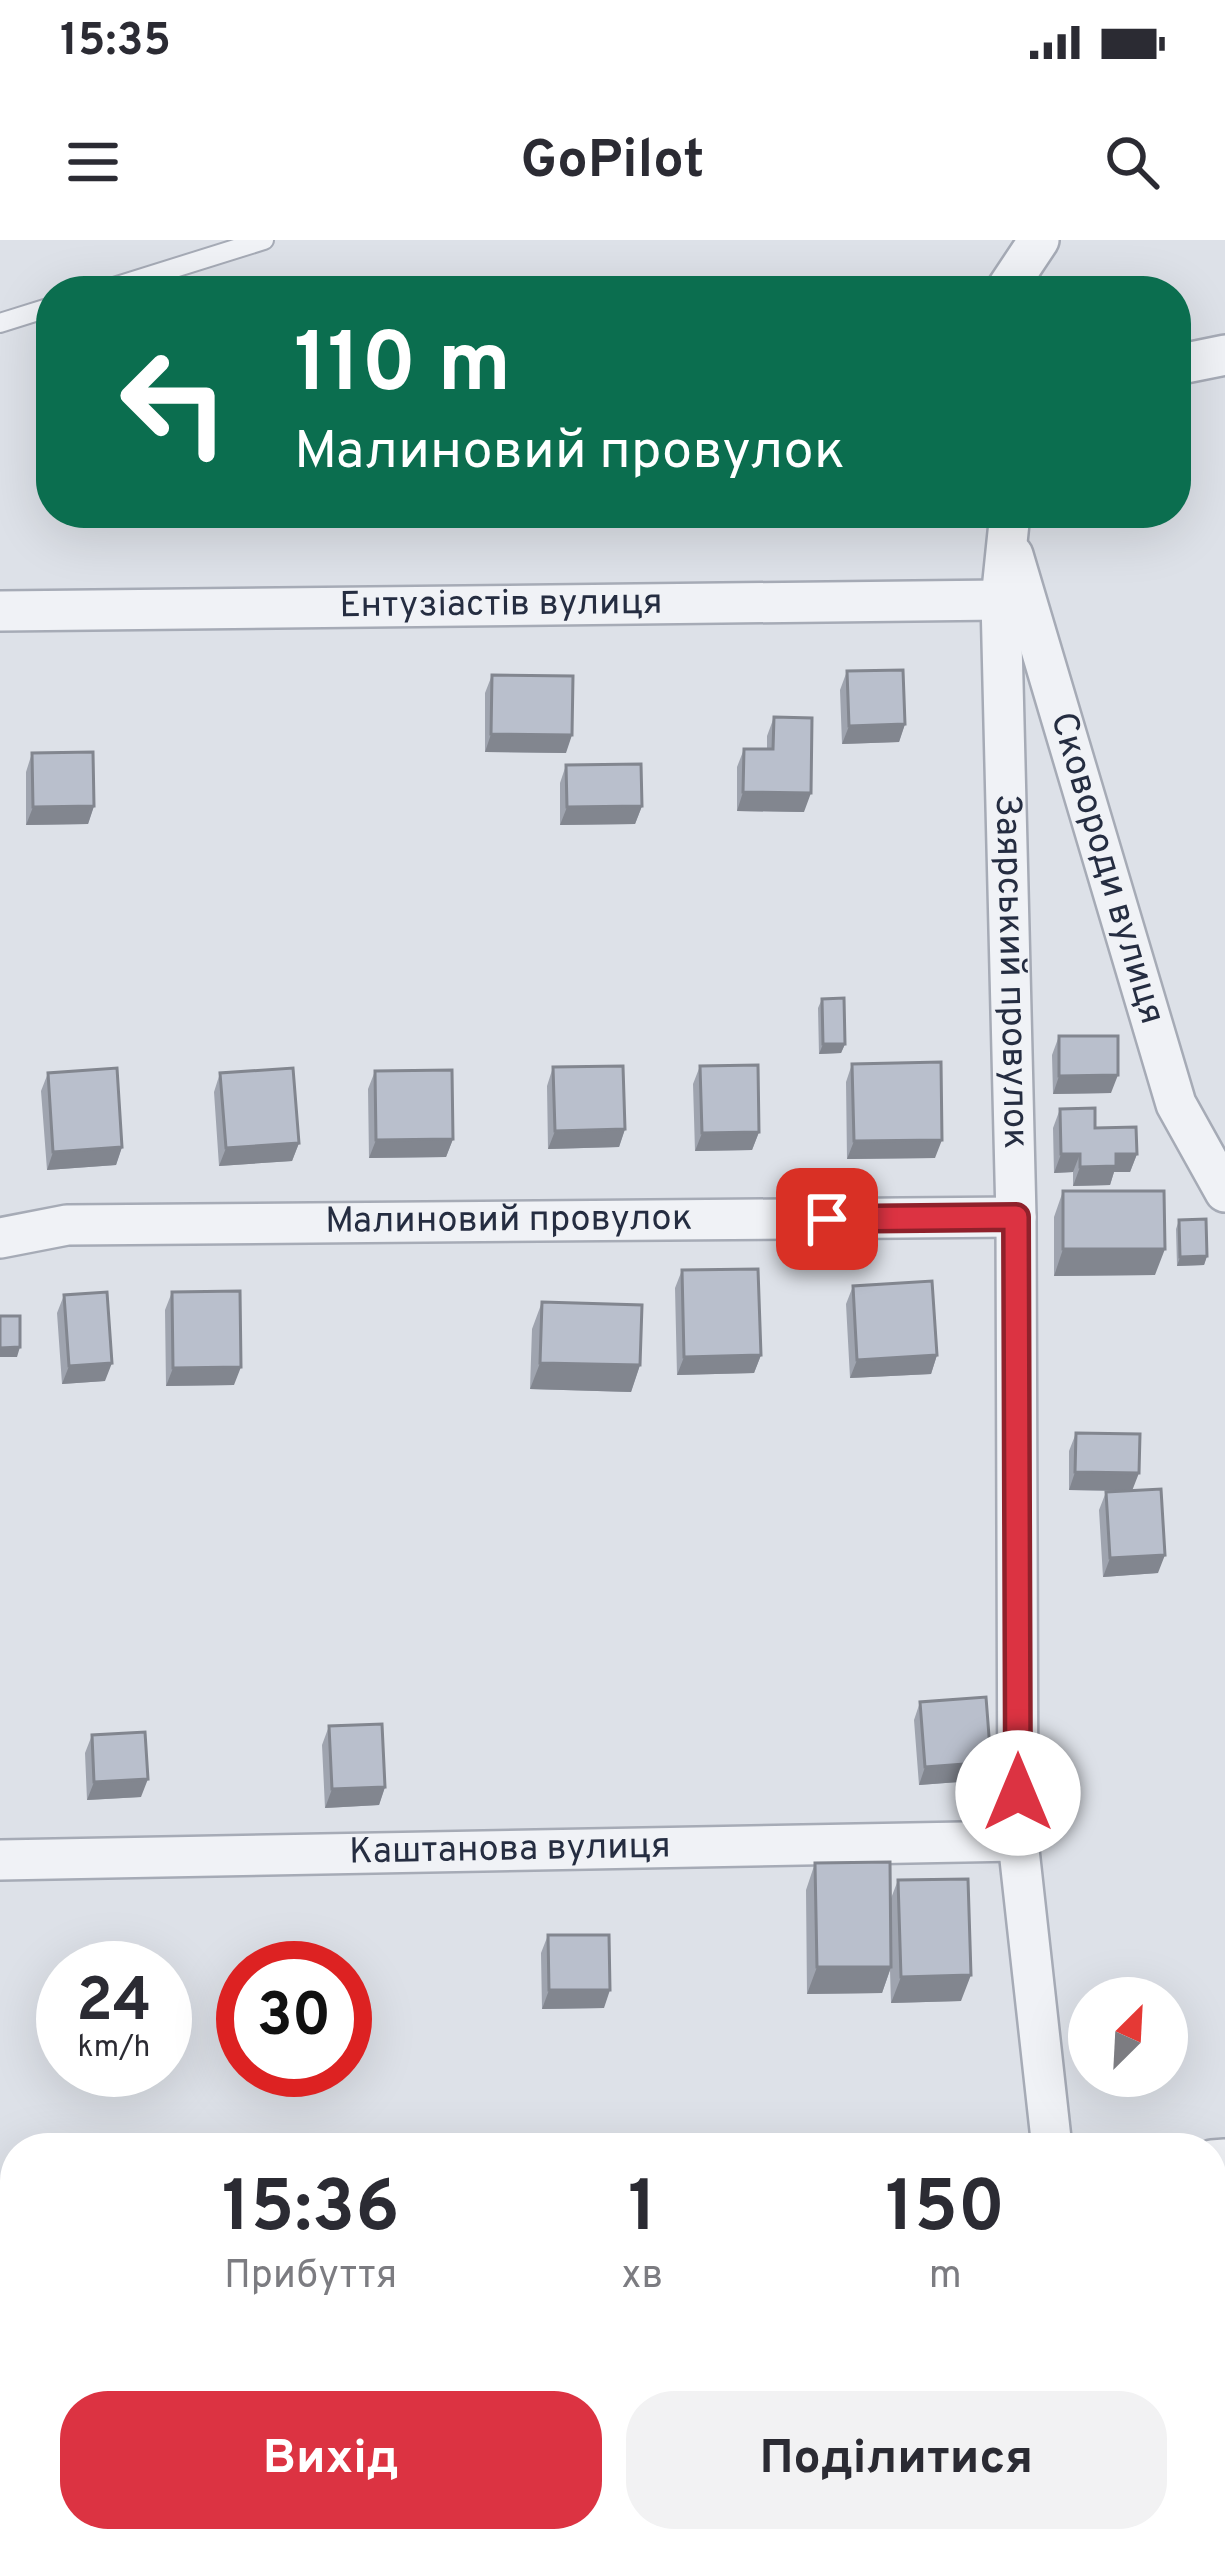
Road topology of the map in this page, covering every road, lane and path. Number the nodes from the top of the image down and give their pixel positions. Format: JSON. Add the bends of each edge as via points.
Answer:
{"nodes":[{"id":1,"x":264,"y":240,"type":"edge"},
{"id":2,"x":1039,"y":240,"type":"edge"},
{"id":3,"x":149,"y":276,"type":"edge"},
{"id":4,"x":1015,"y":276,"type":"edge"},
{"id":5,"x":36,"y":312,"type":"edge"},
{"id":6,"x":0,"y":323,"type":"edge"},
{"id":7,"x":1225,"y":355,"type":"edge"},
{"id":8,"x":1191,"y":362,"type":"edge"},
{"id":9,"x":1010,"y":528,"type":"edge"},
{"id":10,"x":1011,"y":528,"type":"edge"},
{"id":11,"x":1001,"y":600,"type":"junction"},
{"id":12,"x":0,"y":611,"type":"edge"},
{"id":13,"x":1225,"y":1192,"type":"edge"},
{"id":14,"x":1016,"y":1217,"type":"junction"},
{"id":15,"x":0,"y":1238,"type":"edge"},
{"id":16,"x":1018,"y":1840,"type":"junction"},
{"id":17,"x":0,"y":1860,"type":"edge"},
{"id":18,"x":1050,"y":2133,"type":"edge"}],
"edges":[{"from":1,"to":3,"type":"lane"},
{"from":2,"to":4,"type":"street"},
{"from":5,"to":6,"type":"lane"},
{"from":7,"to":8,"type":"street"},
{"from":9,"to":11,"type":"street","name":"Заярський провулок"},
{"from":10,"to":13,"type":"street","name":"Сковороди вулиця","via":[[1176,1104]]},
{"from":11,"to":12,"type":"street","name":"Ентузіастів вулиця"},
{"from":11,"to":14,"type":"street","name":"Заярський провулок"},
{"from":14,"to":15,"type":"street","name":"Малиновий провулок","via":[[68,1225]]},
{"from":14,"to":16,"type":"street","name":"Заярський провулок"},
{"from":16,"to":17,"type":"street","name":"Каштанова вулиця"},
{"from":16,"to":18,"type":"street","name":"Заярський провулок"}]}
